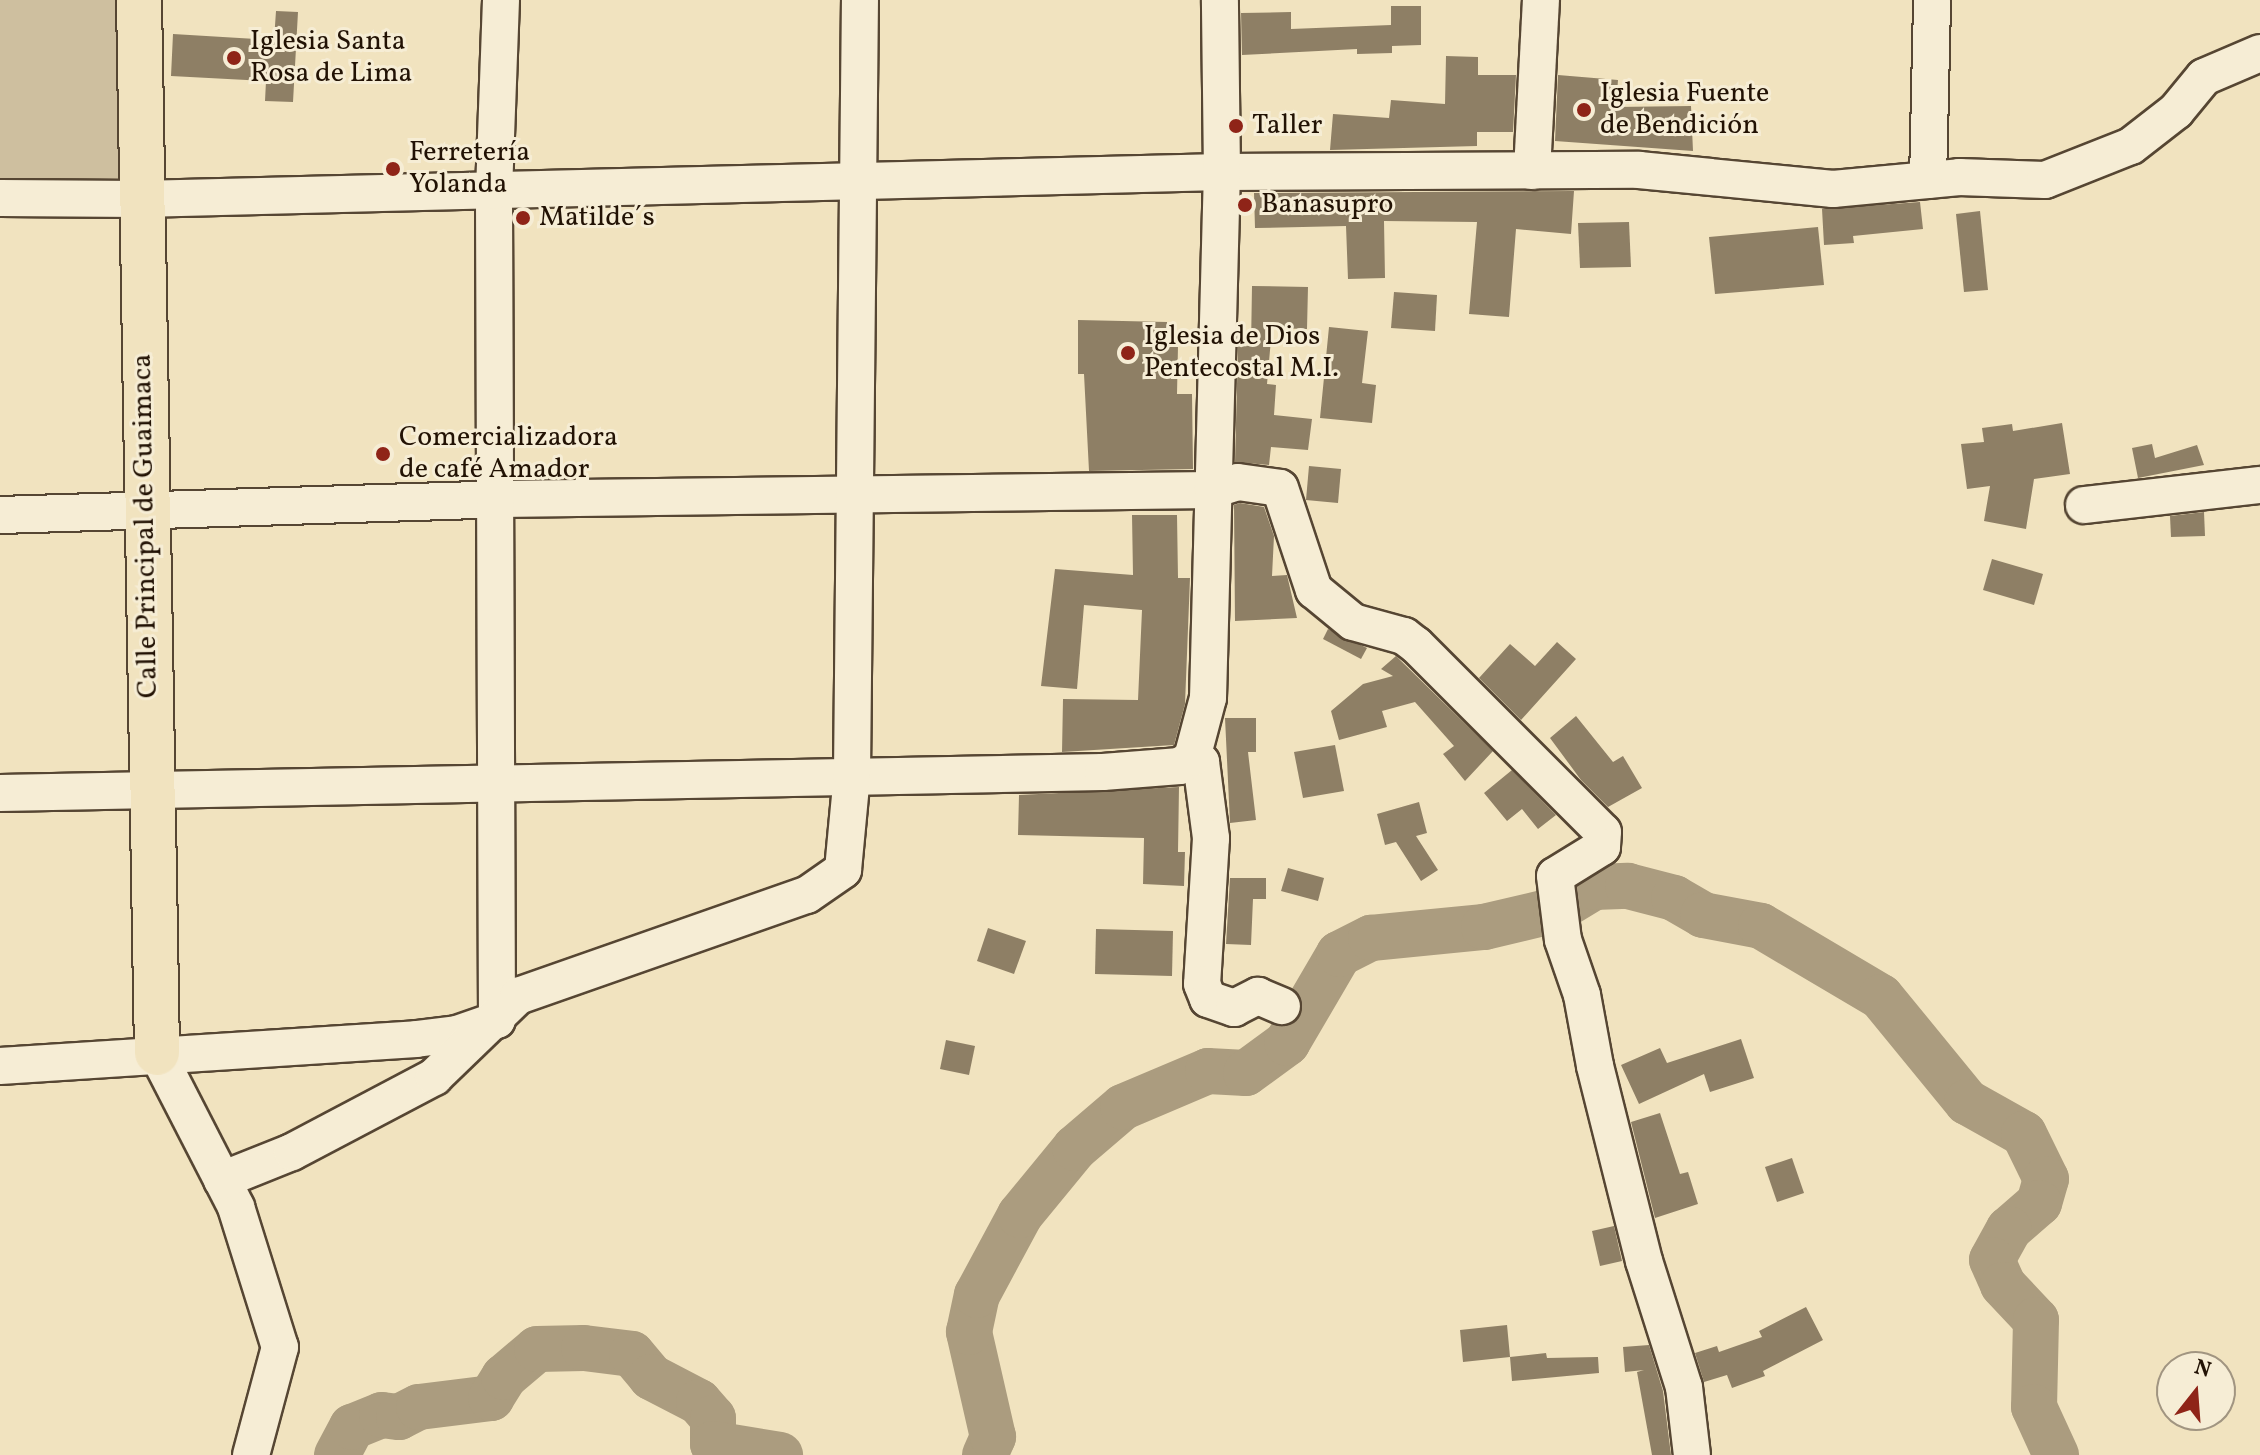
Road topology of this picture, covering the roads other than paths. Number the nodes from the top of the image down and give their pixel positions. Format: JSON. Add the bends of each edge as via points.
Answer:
{"nodes":[{"id":1,"x":139,"y":0,"type":"edge"},
{"id":2,"x":501,"y":0,"type":"edge"},
{"id":3,"x":860,"y":0,"type":"edge"},
{"id":4,"x":1220,"y":0,"type":"edge"},
{"id":5,"x":1541,"y":0,"type":"edge"},
{"id":6,"x":1932,"y":0,"type":"edge"},
{"id":7,"x":2260,"y":53,"type":"edge"},
{"id":8,"x":1532,"y":171,"type":"junction"},
{"id":9,"x":1222,"y":172,"type":"junction"},
{"id":10,"x":855,"y":179,"type":"junction"},
{"id":11,"x":1928,"y":180,"type":"junction"},
{"id":12,"x":494,"y":191,"type":"junction"},
{"id":13,"x":0,"y":198,"type":"edge"},
{"id":14,"x":140,"y":199,"type":"junction"},
{"id":15,"x":2260,"y":485,"type":"edge"},
{"id":16,"x":1212,"y":490,"type":"junction"},
{"id":17,"x":853,"y":498,"type":"junction"},
{"id":18,"x":499,"y":499,"type":"junction"},
{"id":19,"x":2084,"y":505,"type":"dead end"},
{"id":20,"x":146,"y":513,"type":"junction"},
{"id":21,"x":0,"y":515,"type":"edge"},
{"id":22,"x":1192,"y":758,"type":"junction"},
{"id":23,"x":852,"y":777,"type":"junction"},
{"id":24,"x":497,"y":783,"type":"junction"},
{"id":25,"x":151,"y":789,"type":"junction"},
{"id":26,"x":0,"y":793,"type":"edge"},
{"id":27,"x":1282,"y":1006,"type":"dead end"},
{"id":28,"x":497,"y":1020,"type":"junction"},
{"id":29,"x":157,"y":1053,"type":"junction"},
{"id":30,"x":0,"y":1066,"type":"edge"},
{"id":31,"x":222,"y":1180,"type":"junction"},
{"id":32,"x":251,"y":1455,"type":"edge"},
{"id":33,"x":1692,"y":1455,"type":"edge"}],
"edges":[{"from":1,"to":14,"type":"main road","name":"Calle Principal de Guaimaca"},
{"from":2,"to":12,"type":"street"},
{"from":3,"to":10,"type":"street"},
{"from":4,"to":9,"type":"street"},
{"from":5,"to":8,"type":"street"},
{"from":6,"to":11,"type":"street"},
{"from":7,"to":11,"type":"street","via":[[2204,77],[2176,111],[2131,146],[2086,166],[2045,180]]},
{"from":8,"to":9,"type":"street"},
{"from":8,"to":11,"type":"street","via":[[1639,170],[1833,189]]},
{"from":9,"to":10,"type":"street"},
{"from":9,"to":16,"type":"street"},
{"from":10,"to":12,"type":"street"},
{"from":10,"to":17,"type":"street"},
{"from":12,"to":14,"type":"street"},
{"from":12,"to":18,"type":"street"},
{"from":13,"to":14,"type":"street"},
{"from":14,"to":20,"type":"main road","name":"Calle Principal de Guaimaca"},
{"from":15,"to":19,"type":"street"},
{"from":16,"to":17,"type":"street"},
{"from":16,"to":22,"type":"street","via":[[1208,698]]},
{"from":16,"to":33,"type":"street","via":[[1238,482],[1280,488],[1314,590],[1353,622],[1404,636],[1416,645],[1603,832],[1602,847],[1555,876],[1563,940],[1582,995],[1644,1261],[1684,1387]]},
{"from":17,"to":18,"type":"street"},
{"from":17,"to":23,"type":"street"},
{"from":18,"to":20,"type":"street"},
{"from":18,"to":24,"type":"street"},
{"from":20,"to":21,"type":"street"},
{"from":20,"to":25,"type":"main road","name":"Calle Principal de Guaimaca"},
{"from":22,"to":23,"type":"street","via":[[1158,771]]},
{"from":22,"to":27,"type":"street","via":[[1201,762],[1211,838],[1202,984],[1208,999],[1234,1008],[1258,996]]},
{"from":23,"to":24,"type":"street"},
{"from":23,"to":28,"type":"street","via":[[843,870],[807,895],[518,996]]},
{"from":24,"to":25,"type":"street"},
{"from":24,"to":28,"type":"street"},
{"from":25,"to":26,"type":"street"},
{"from":25,"to":29,"type":"main road","name":"Calle Principal de Guaimaca"},
{"from":28,"to":29,"type":"street","via":[[457,1034],[416,1039]]},
{"from":28,"to":31,"type":"street","via":[[434,1077],[292,1152]]},
{"from":29,"to":30,"type":"street"},
{"from":29,"to":31,"type":"street"},
{"from":31,"to":32,"type":"street","via":[[236,1207],[280,1347]]}]}
